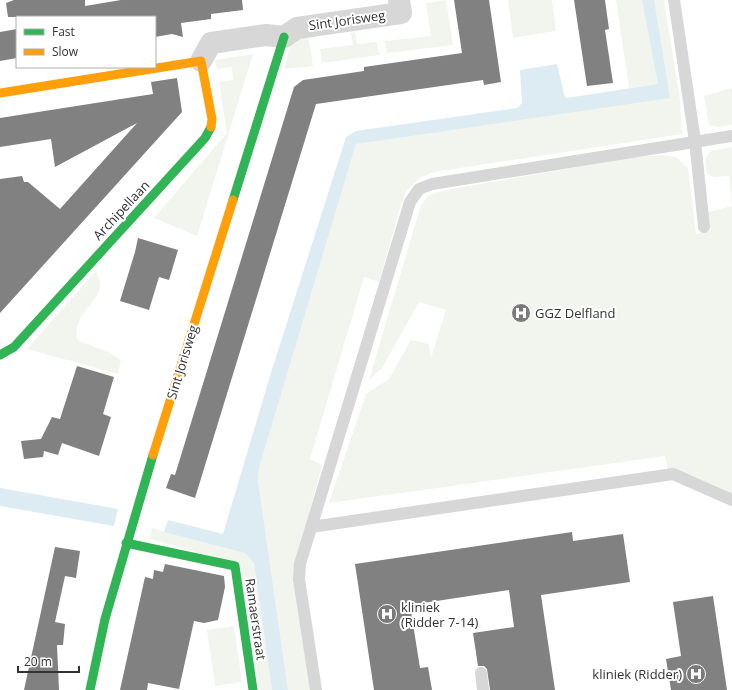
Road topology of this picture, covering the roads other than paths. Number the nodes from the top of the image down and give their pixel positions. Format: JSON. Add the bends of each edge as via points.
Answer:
{"nodes":[{"id":1,"x":399,"y":0,"type":"edge"},
{"id":2,"x":674,"y":0,"type":"edge"},
{"id":3,"x":284,"y":38,"type":"junction"},
{"id":4,"x":201,"y":61,"type":"junction"},
{"id":5,"x":0,"y":93,"type":"edge"},
{"id":6,"x":732,"y":136,"type":"edge"},
{"id":7,"x":695,"y":141,"type":"junction"},
{"id":8,"x":704,"y":227,"type":"dead end"},
{"id":9,"x":0,"y":355,"type":"edge"},
{"id":10,"x":732,"y":500,"type":"edge"},
{"id":11,"x":311,"y":527,"type":"junction"},
{"id":12,"x":126,"y":543,"type":"junction"},
{"id":13,"x":481,"y":673,"type":"dead end"},
{"id":14,"x":90,"y":690,"type":"edge"},
{"id":15,"x":253,"y":690,"type":"edge"},
{"id":16,"x":316,"y":690,"type":"edge"},
{"id":17,"x":483,"y":690,"type":"edge"}],
"edges":[{"from":1,"to":3,"type":"street","name":"Sint Jorisweg","via":[[401,13],[297,28]]},
{"from":2,"to":7,"type":"lane"},
{"from":3,"to":4,"type":"street","via":[[266,35],[210,43]]},
{"from":3,"to":12,"type":"street","name":"Sint Jorisweg"},
{"from":4,"to":5,"type":"street"},
{"from":4,"to":9,"type":"street","name":"Archipellaan","via":[[212,119],[211,129],[205,138],[14,347]]},
{"from":6,"to":7,"type":"lane"},
{"from":7,"to":8,"type":"lane"},
{"from":7,"to":11,"type":"lane","via":[[432,184],[419,189],[410,202]]},
{"from":10,"to":11,"type":"lane","via":[[673,474]]},
{"from":11,"to":16,"type":"lane","via":[[300,564],[299,579]]},
{"from":12,"to":14,"type":"street","name":"Sint Jorisweg","via":[[105,619]]},
{"from":12,"to":15,"type":"street","name":"Ramaerstraat","via":[[235,566]]},
{"from":13,"to":17,"type":"lane"}]}
